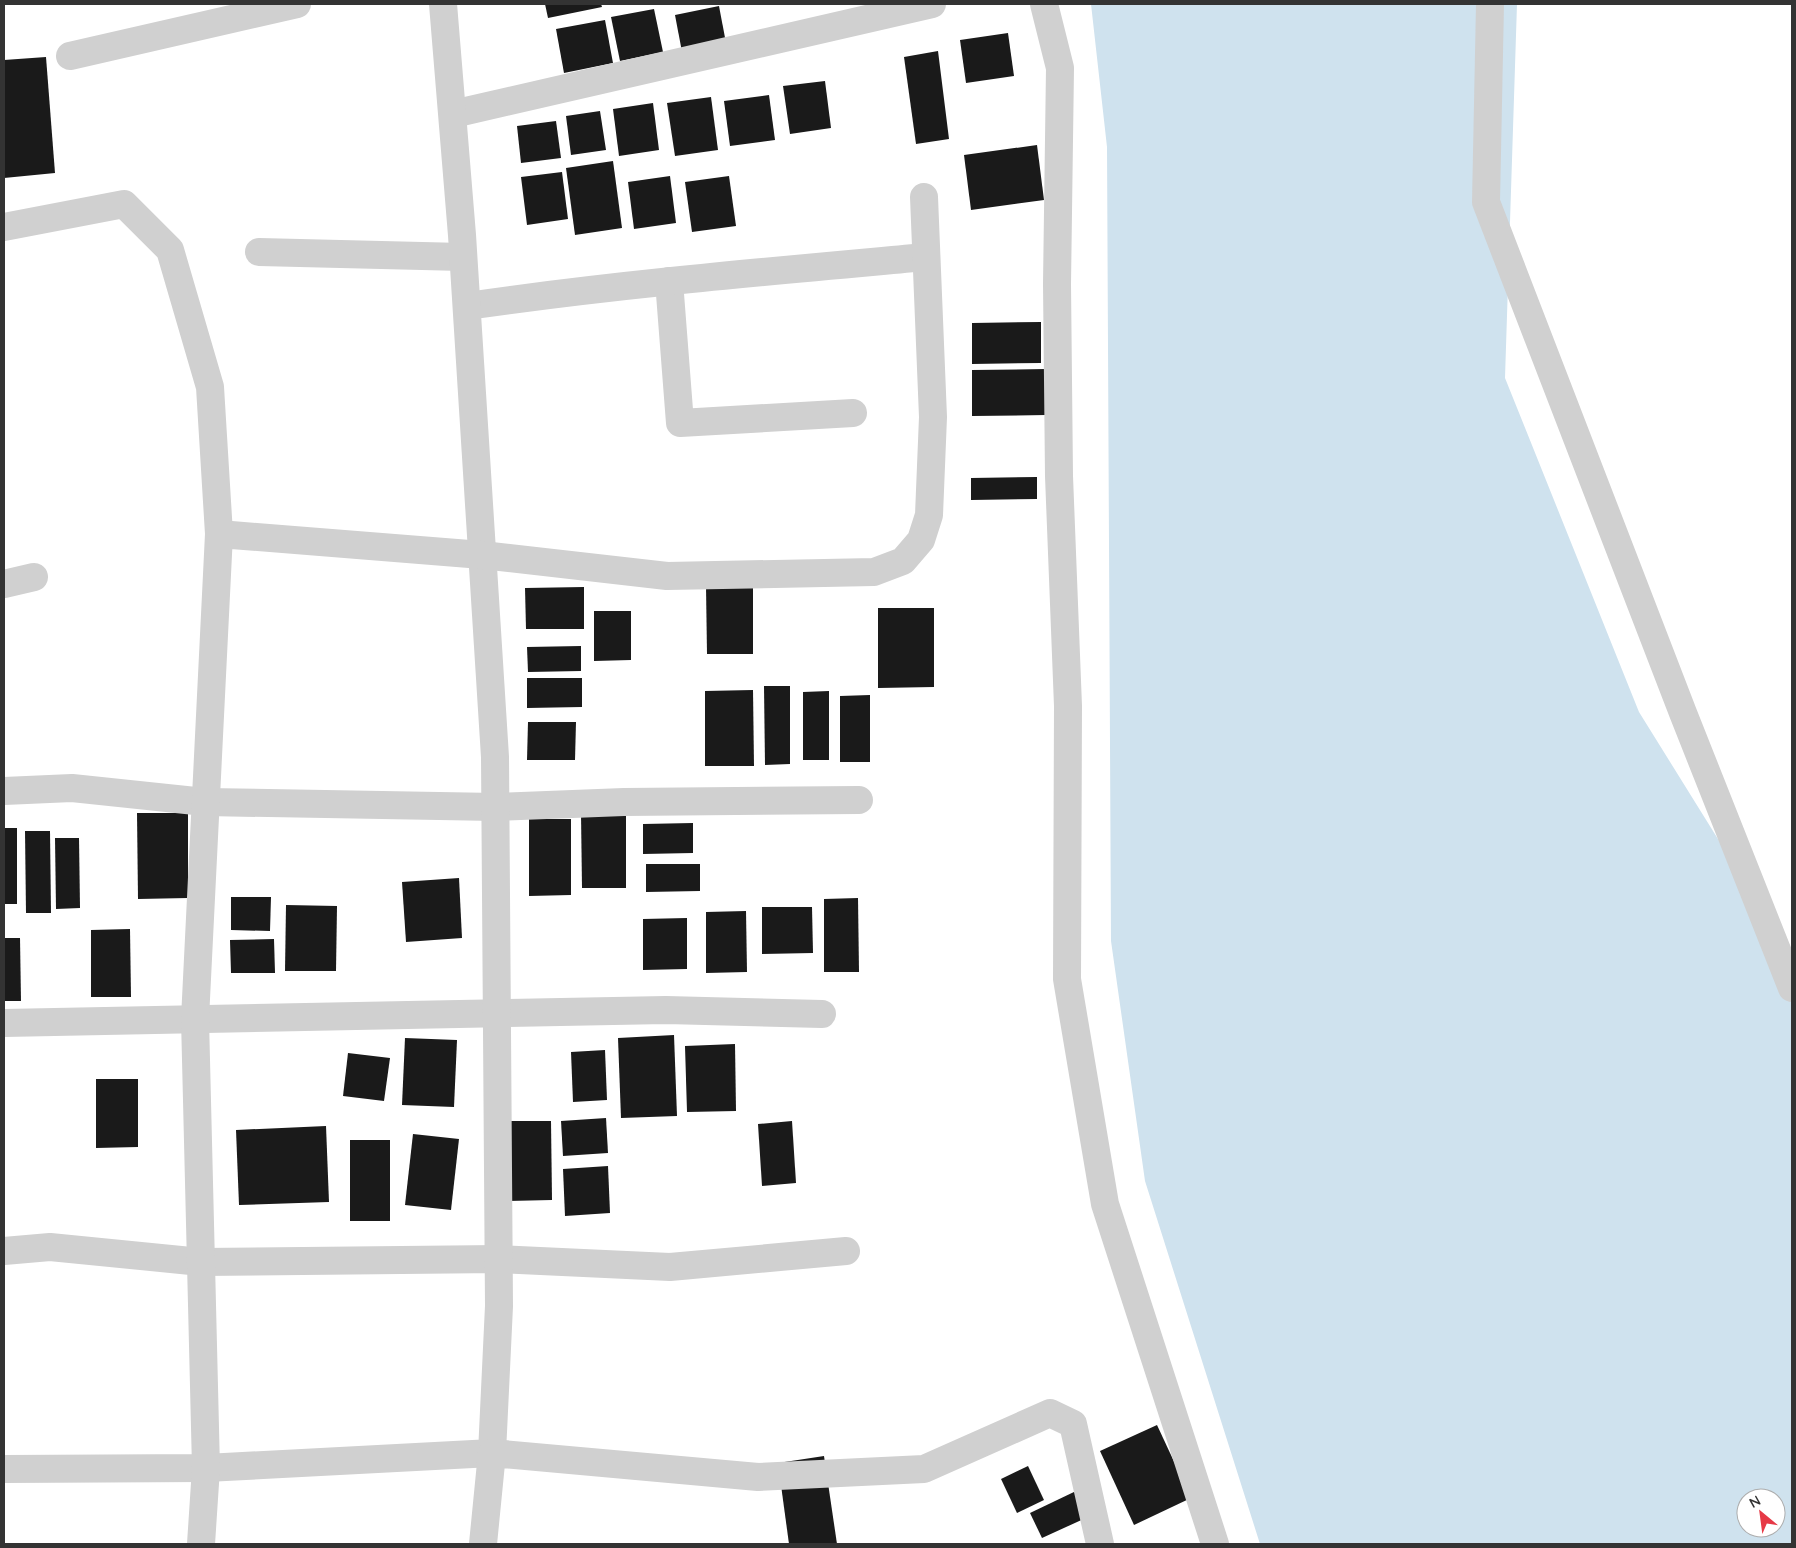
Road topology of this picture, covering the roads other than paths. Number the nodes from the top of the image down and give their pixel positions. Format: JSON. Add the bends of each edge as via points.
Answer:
{"nodes":[{"id":1,"x":297,"y":4,"type":"edge"},
{"id":2,"x":443,"y":4,"type":"edge"},
{"id":3,"x":932,"y":4,"type":"edge"},
{"id":4,"x":1044,"y":4,"type":"edge"},
{"id":5,"x":1490,"y":4,"type":"edge"},
{"id":6,"x":70,"y":56,"type":"dead end"},
{"id":7,"x":452,"y":114,"type":"junction"},
{"id":8,"x":924,"y":197,"type":"dead end"},
{"id":9,"x":4,"y":227,"type":"edge"},
{"id":10,"x":259,"y":252,"type":"dead end"},
{"id":11,"x":926,"y":257,"type":"junction"},
{"id":12,"x":463,"y":258,"type":"junction"},
{"id":13,"x":669,"y":280,"type":"junction"},
{"id":14,"x":467,"y":306,"type":"junction"},
{"id":15,"x":853,"y":412,"type":"dead end"},
{"id":16,"x":219,"y":534,"type":"junction"},
{"id":17,"x":482,"y":555,"type":"junction"},
{"id":18,"x":34,"y":576,"type":"dead end"},
{"id":19,"x":4,"y":584,"type":"edge"},
{"id":20,"x":4,"y":792,"type":"edge"},
{"id":21,"x":859,"y":800,"type":"dead end"},
{"id":22,"x":205,"y":802,"type":"junction"},
{"id":23,"x":496,"y":807,"type":"junction"},
{"id":24,"x":1792,"y":988,"type":"edge"},
{"id":25,"x":497,"y":1012,"type":"junction"},
{"id":26,"x":822,"y":1014,"type":"dead end"},
{"id":27,"x":195,"y":1019,"type":"junction"},
{"id":28,"x":4,"y":1023,"type":"edge"},
{"id":29,"x":4,"y":1251,"type":"edge"},
{"id":30,"x":846,"y":1251,"type":"dead end"},
{"id":31,"x":498,"y":1259,"type":"junction"},
{"id":32,"x":201,"y":1262,"type":"junction"},
{"id":33,"x":492,"y":1453,"type":"junction"},
{"id":34,"x":206,"y":1468,"type":"junction"},
{"id":35,"x":4,"y":1469,"type":"edge"},
{"id":36,"x":201,"y":1544,"type":"edge"},
{"id":37,"x":483,"y":1544,"type":"edge"},
{"id":38,"x":1100,"y":1544,"type":"edge"},
{"id":39,"x":1215,"y":1544,"type":"edge"}],
"edges":[{"from":1,"to":6,"type":"street"},
{"from":2,"to":7,"type":"street"},
{"from":3,"to":7,"type":"street"},
{"from":4,"to":39,"type":"street","via":[[1060,68],[1057,284],[1059,476],[1068,706],[1068,980],[1105,1204]]},
{"from":5,"to":24,"type":"street","via":[[1486,202]]},
{"from":7,"to":12,"type":"street"},
{"from":8,"to":11,"type":"street"},
{"from":9,"to":16,"type":"street","via":[[124,204],[170,250],[210,387]]},
{"from":10,"to":12,"type":"street"},
{"from":11,"to":13,"type":"street"},
{"from":11,"to":17,"type":"street","via":[[933,417],[930,515],[921,540],[903,561],[874,572],[667,576]]},
{"from":12,"to":14,"type":"street"},
{"from":13,"to":14,"type":"street"},
{"from":13,"to":15,"type":"street","via":[[680,423]]},
{"from":14,"to":17,"type":"street"},
{"from":16,"to":17,"type":"street"},
{"from":16,"to":22,"type":"street"},
{"from":17,"to":23,"type":"street","via":[[496,757]]},
{"from":18,"to":19,"type":"street"},
{"from":20,"to":22,"type":"street","via":[[72,788]]},
{"from":21,"to":23,"type":"street","via":[[624,802]]},
{"from":22,"to":23,"type":"street"},
{"from":22,"to":27,"type":"street"},
{"from":23,"to":25,"type":"street"},
{"from":25,"to":26,"type":"street","via":[[666,1010]]},
{"from":25,"to":27,"type":"street"},
{"from":25,"to":31,"type":"street"},
{"from":27,"to":28,"type":"street"},
{"from":27,"to":32,"type":"street"},
{"from":29,"to":32,"type":"street","via":[[50,1247]]},
{"from":30,"to":31,"type":"street","via":[[670,1267]]},
{"from":31,"to":32,"type":"street"},
{"from":31,"to":33,"type":"street"},
{"from":32,"to":34,"type":"street"},
{"from":33,"to":34,"type":"street"},
{"from":33,"to":37,"type":"street"},
{"from":33,"to":38,"type":"street","via":[[758,1477],[924,1469],[1050,1413],[1073,1424]]},
{"from":34,"to":35,"type":"street"},
{"from":34,"to":36,"type":"street"}]}
